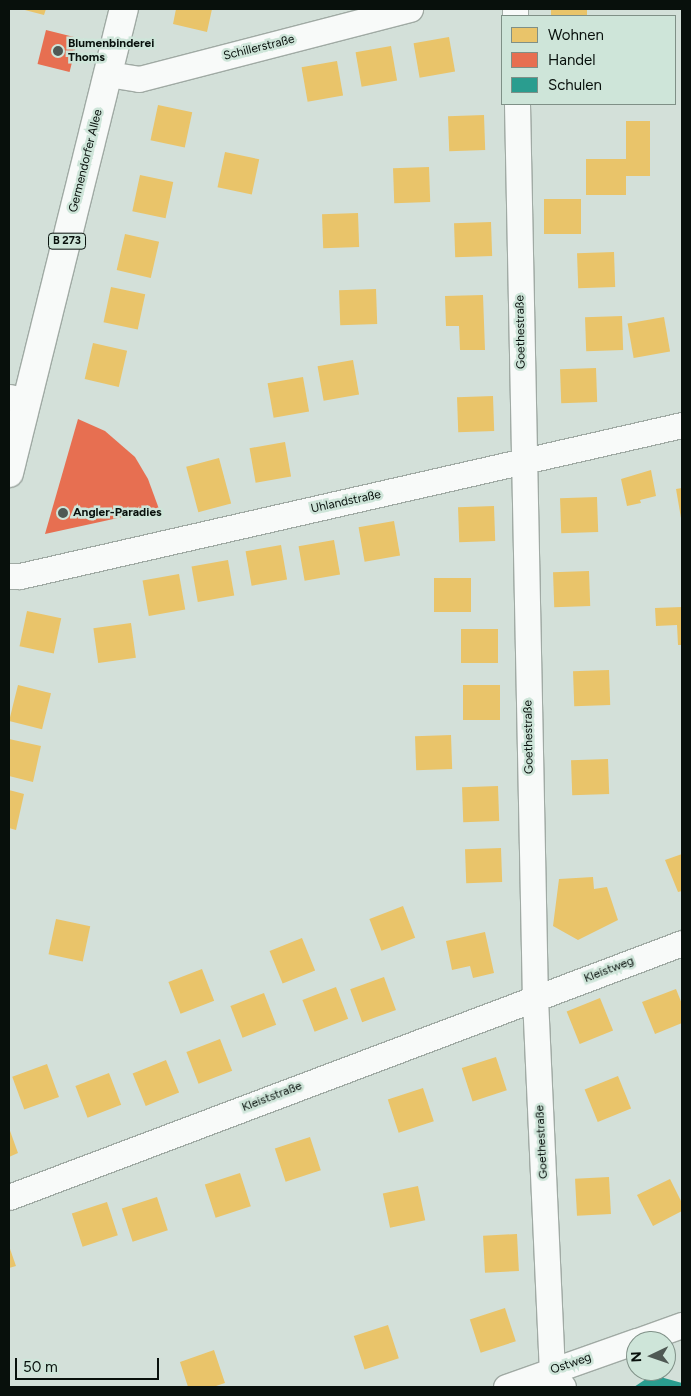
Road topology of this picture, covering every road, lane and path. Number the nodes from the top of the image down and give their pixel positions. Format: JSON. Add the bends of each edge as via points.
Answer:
{"nodes":[{"id":1,"x":124,"y":9,"type":"edge"},
{"id":2,"x":410,"y":9,"type":"edge"},
{"id":3,"x":108,"y":74,"type":"junction"},
{"id":4,"x":517,"y":105,"type":"edge"},
{"id":5,"x":18,"y":399,"type":"edge"},
{"id":6,"x":682,"y":425,"type":"edge"},
{"id":7,"x":523,"y":463,"type":"junction"},
{"id":8,"x":9,"y":473,"type":"edge"},
{"id":9,"x":9,"y":576,"type":"edge"},
{"id":10,"x":682,"y":943,"type":"edge"},
{"id":11,"x":536,"y":998,"type":"junction"},
{"id":12,"x":9,"y":1197,"type":"edge"},
{"id":13,"x":682,"y":1325,"type":"edge"},
{"id":14,"x":665,"y":1331,"type":"edge"},
{"id":15,"x":626,"y":1346,"type":"edge"},
{"id":16,"x":558,"y":1379,"type":"edge"},
{"id":17,"x":506,"y":1387,"type":"edge"}],
"edges":[{"from":1,"to":3,"type":"main road","name":"Germendorfer Allee","number":"B 273"},
{"from":2,"to":3,"type":"street","name":"Schillerstraße","via":[[138,79]]},
{"from":3,"to":5,"type":"main road","name":"Germendorfer Allee","number":"B 273"},
{"from":4,"to":7,"type":"street","name":"Goethestraße"},
{"from":5,"to":8,"type":"main road","name":"Germendorfer Allee","number":"B 273"},
{"from":6,"to":7,"type":"street","name":"Uhlandstraße"},
{"from":7,"to":9,"type":"street","name":"Uhlandstraße"},
{"from":7,"to":11,"type":"street","name":"Goethestraße"},
{"from":10,"to":11,"type":"street","name":"Kleistweg"},
{"from":11,"to":12,"type":"street","name":"Kleiststraße"},
{"from":11,"to":16,"type":"street","name":"Goethestraße"},
{"from":13,"to":14,"type":"street","name":"Ostweg"},
{"from":15,"to":16,"type":"street","name":"Ostweg"},
{"from":16,"to":17,"type":"street","name":"Ostweg"}]}
